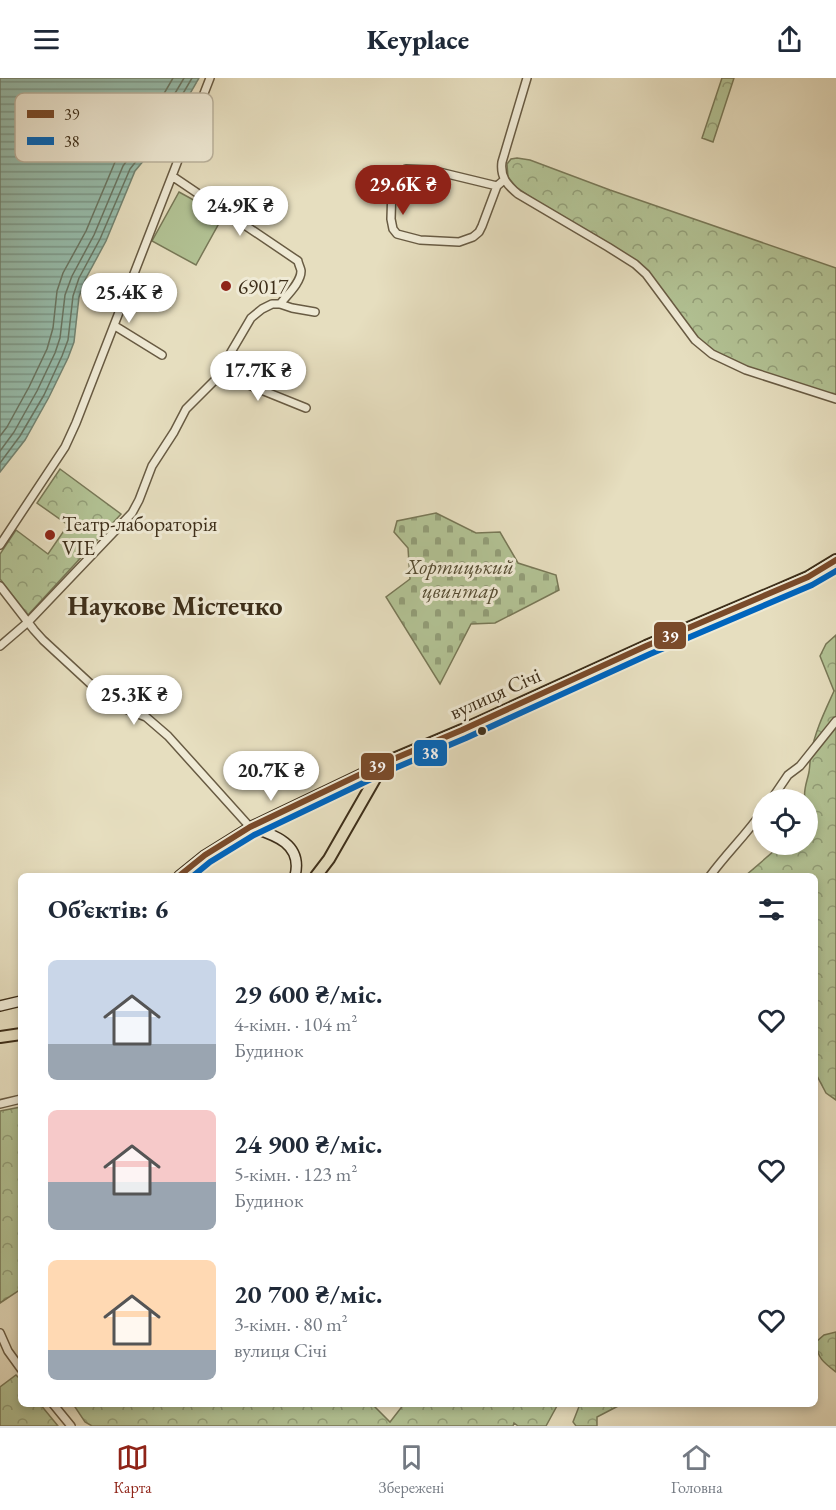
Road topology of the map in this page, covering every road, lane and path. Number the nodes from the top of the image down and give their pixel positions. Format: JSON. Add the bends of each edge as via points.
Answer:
{"nodes":[{"id":1,"x":210,"y":78,"type":"edge"},
{"id":2,"x":527,"y":78,"type":"edge"},
{"id":3,"x":204,"y":93,"type":"edge"},
{"id":4,"x":177,"y":162,"type":"edge"},
{"id":5,"x":172,"y":176,"type":"junction"},
{"id":6,"x":504,"y":180,"type":"junction"},
{"id":7,"x":497,"y":186,"type":"junction"},
{"id":8,"x":280,"y":304,"type":"junction"},
{"id":9,"x":315,"y":312,"type":"dead end"},
{"id":10,"x":115,"y":326,"type":"junction"},
{"id":11,"x":162,"y":355,"type":"dead end"},
{"id":12,"x":219,"y":373,"type":"junction"},
{"id":13,"x":836,"y":399,"type":"edge"},
{"id":14,"x":306,"y":408,"type":"dead end"},
{"id":15,"x":0,"y":545,"type":"edge"},
{"id":16,"x":836,"y":560,"type":"edge"},
{"id":17,"x":0,"y":586,"type":"edge"},
{"id":18,"x":28,"y":622,"type":"junction"},
{"id":19,"x":0,"y":646,"type":"edge"},
{"id":20,"x":836,"y":721,"type":"edge"},
{"id":21,"x":384,"y":763,"type":"junction"},
{"id":22,"x":778,"y":789,"type":"edge"},
{"id":23,"x":752,"y":825,"type":"edge"},
{"id":24,"x":250,"y":828,"type":"junction"},
{"id":25,"x":183,"y":873,"type":"edge"},
{"id":26,"x":296,"y":873,"type":"edge"},
{"id":27,"x":318,"y":873,"type":"edge"},
{"id":28,"x":712,"y":873,"type":"edge"},
{"id":29,"x":18,"y":1002,"type":"edge"},
{"id":30,"x":0,"y":1006,"type":"edge"},
{"id":31,"x":18,"y":1034,"type":"edge"},
{"id":32,"x":0,"y":1037,"type":"edge"},
{"id":33,"x":18,"y":1101,"type":"edge"},
{"id":34,"x":0,"y":1104,"type":"edge"},
{"id":35,"x":0,"y":1333,"type":"edge"},
{"id":36,"x":18,"y":1365,"type":"edge"},
{"id":37,"x":55,"y":1407,"type":"edge"},
{"id":38,"x":71,"y":1426,"type":"edge"}],
"edges":[{"from":1,"to":3,"type":"street"},
{"from":2,"to":6,"type":"street","via":[[502,162]]},
{"from":4,"to":5,"type":"street"},
{"from":5,"to":8,"type":"street","via":[[298,261],[299,278]]},
{"from":5,"to":10,"type":"street"},
{"from":6,"to":7,"type":"street"},
{"from":6,"to":13,"type":"street","via":[[518,194],[635,264],[695,340],[712,354],[746,370]]},
{"from":7,"to":7,"type":"street","via":[[479,232],[467,240],[420,240],[397,234],[393,229],[392,187],[396,174],[406,169],[431,170]]},
{"from":8,"to":9,"type":"street"},
{"from":8,"to":12,"type":"street","via":[[272,304],[251,318]]},
{"from":10,"to":11,"type":"street"},
{"from":10,"to":15,"type":"street","via":[[65,447]]},
{"from":12,"to":14,"type":"street"},
{"from":12,"to":18,"type":"street","via":[[186,409],[152,466],[132,513]]},
{"from":16,"to":21,"type":"main road","name":"вулиця Січі","via":[[808,577]]},
{"from":17,"to":18,"type":"street"},
{"from":18,"to":19,"type":"street"},
{"from":18,"to":24,"type":"street","via":[[108,700],[146,717],[168,736]]},
{"from":20,"to":22,"type":"street"},
{"from":21,"to":24,"type":"main road","name":"вулиця Січі"},
{"from":21,"to":27,"type":"main road"},
{"from":23,"to":28,"type":"street"},
{"from":24,"to":25,"type":"main road","name":"вулиця Січі"},
{"from":24,"to":26,"type":"main road","via":[[269,833],[294,851]]},
{"from":29,"to":30,"type":"main road"},
{"from":31,"to":32,"type":"main road"},
{"from":33,"to":34,"type":"street"},
{"from":35,"to":36,"type":"street"},
{"from":37,"to":38,"type":"street"}]}
